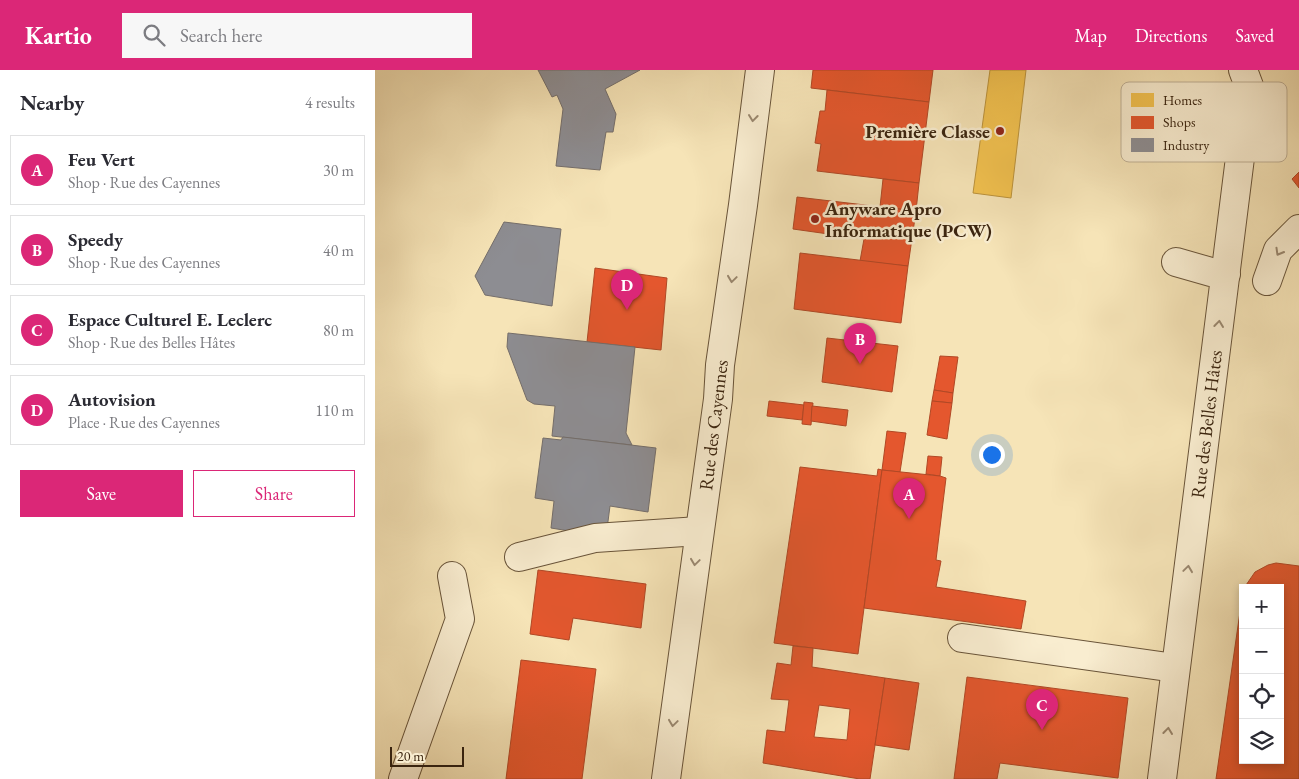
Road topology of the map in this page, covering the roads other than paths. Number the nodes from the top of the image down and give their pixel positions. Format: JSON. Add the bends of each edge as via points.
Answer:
{"nodes":[{"id":1,"x":760,"y":70,"type":"edge"},
{"id":2,"x":1243,"y":70,"type":"edge"},
{"id":3,"x":1248,"y":82,"type":"edge"},
{"id":4,"x":1240,"y":162,"type":"edge"},
{"id":5,"x":1299,"y":229,"type":"edge"},
{"id":6,"x":1176,"y":262,"type":"dead end"},
{"id":7,"x":1226,"y":274,"type":"junction"},
{"id":8,"x":1267,"y":281,"type":"dead end"},
{"id":9,"x":699,"y":531,"type":"junction"},
{"id":10,"x":519,"y":557,"type":"dead end"},
{"id":11,"x":452,"y":576,"type":"dead end"},
{"id":12,"x":962,"y":638,"type":"dead end"},
{"id":13,"x":1175,"y":668,"type":"junction"},
{"id":14,"x":403,"y":779,"type":"edge"},
{"id":15,"x":666,"y":779,"type":"edge"},
{"id":16,"x":1162,"y":779,"type":"edge"}],
"edges":[{"from":1,"to":9,"type":"street","name":"Rue des Cayennes","one_way":true},
{"from":2,"to":3,"type":"street","name":"Rue des Belles Hâtes"},
{"from":4,"to":7,"type":"street","name":"Rue des Belles Hâtes"},
{"from":5,"to":8,"type":"street","one_way":true,"via":[[1278,250]]},
{"from":6,"to":7,"type":"street"},
{"from":13,"to":7,"type":"street","name":"Rue des Belles Hâtes","one_way":true},
{"from":9,"to":10,"type":"street","via":[[595,538]]},
{"from":9,"to":15,"type":"street","name":"Rue des Cayennes","one_way":true},
{"from":11,"to":14,"type":"street","via":[[460,619]]},
{"from":12,"to":13,"type":"street"},
{"from":16,"to":13,"type":"street","name":"Rue des Belles Hâtes","one_way":true}]}
